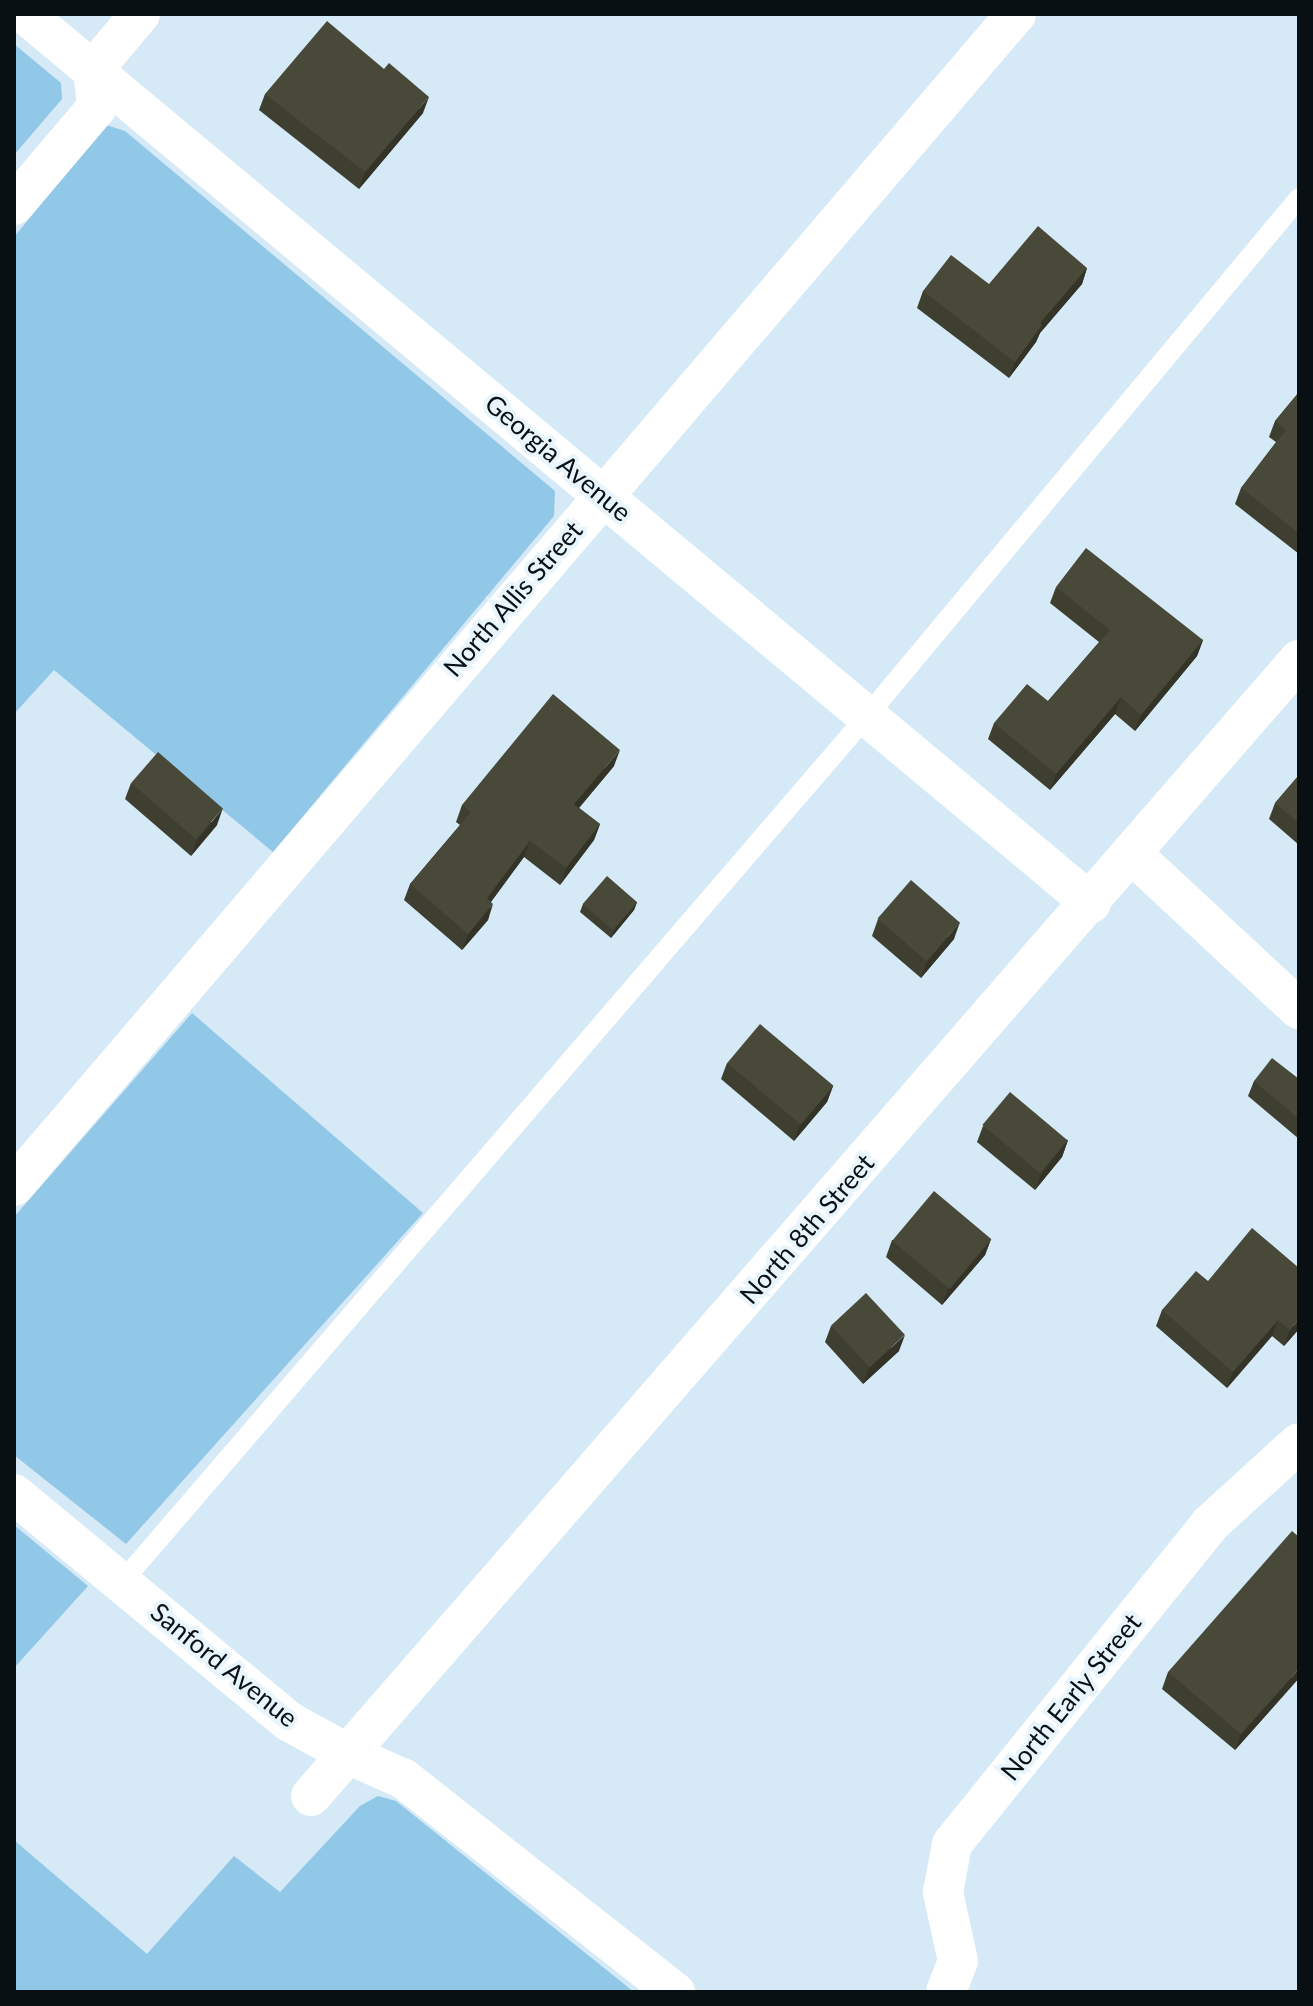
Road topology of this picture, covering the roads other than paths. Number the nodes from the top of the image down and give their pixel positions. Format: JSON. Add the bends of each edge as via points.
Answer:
{"nodes":[{"id":1,"x":25,"y":14,"type":"edge"},
{"id":2,"x":140,"y":14,"type":"edge"},
{"id":3,"x":1016,"y":14,"type":"edge"},
{"id":4,"x":93,"y":70,"type":"junction"},
{"id":5,"x":1299,"y":198,"type":"edge"},
{"id":6,"x":14,"y":205,"type":"edge"},
{"id":7,"x":602,"y":495,"type":"junction"},
{"id":8,"x":1299,"y":660,"type":"edge"},
{"id":9,"x":867,"y":716,"type":"junction"},
{"id":10,"x":1132,"y":854,"type":"junction"},
{"id":11,"x":1091,"y":903,"type":"junction"},
{"id":12,"x":1299,"y":1009,"type":"edge"},
{"id":13,"x":14,"y":1186,"type":"edge"},
{"id":14,"x":1299,"y":1443,"type":"edge"},
{"id":15,"x":14,"y":1494,"type":"edge"},
{"id":16,"x":121,"y":1583,"type":"junction"},
{"id":17,"x":350,"y":1755,"type":"junction"},
{"id":18,"x":311,"y":1796,"type":"dead end"},
{"id":19,"x":675,"y":1992,"type":"edge"},
{"id":20,"x":946,"y":1992,"type":"edge"}],
"edges":[{"from":1,"to":4,"type":"street","name":"Georgia Avenue"},
{"from":2,"to":4,"type":"street"},
{"from":3,"to":7,"type":"street","name":"North Allis Street"},
{"from":4,"to":6,"type":"street","via":[[97,107]]},
{"from":4,"to":7,"type":"street","name":"Georgia Avenue"},
{"from":5,"to":9,"type":"lane"},
{"from":7,"to":9,"type":"street","name":"Georgia Avenue"},
{"from":7,"to":13,"type":"street","name":"North Allis Street"},
{"from":8,"to":10,"type":"street","name":"North 8th Street"},
{"from":9,"to":11,"type":"street","name":"Georgia Avenue"},
{"from":9,"to":16,"type":"lane"},
{"from":10,"to":11,"type":"street","name":"North 8th Street"},
{"from":10,"to":12,"type":"street"},
{"from":11,"to":17,"type":"street","name":"North 8th Street"},
{"from":14,"to":20,"type":"street","name":"North Early Street","via":[[1210,1524],[952,1844],[943,1892],[958,1961]]},
{"from":15,"to":16,"type":"street","name":"Sanford Avenue"},
{"from":16,"to":17,"type":"street","name":"Sanford Avenue","via":[[290,1722]]},
{"from":17,"to":18,"type":"street","name":"North 8th Street"},
{"from":17,"to":19,"type":"street","name":"Sanford Avenue","via":[[404,1779]]}]}
